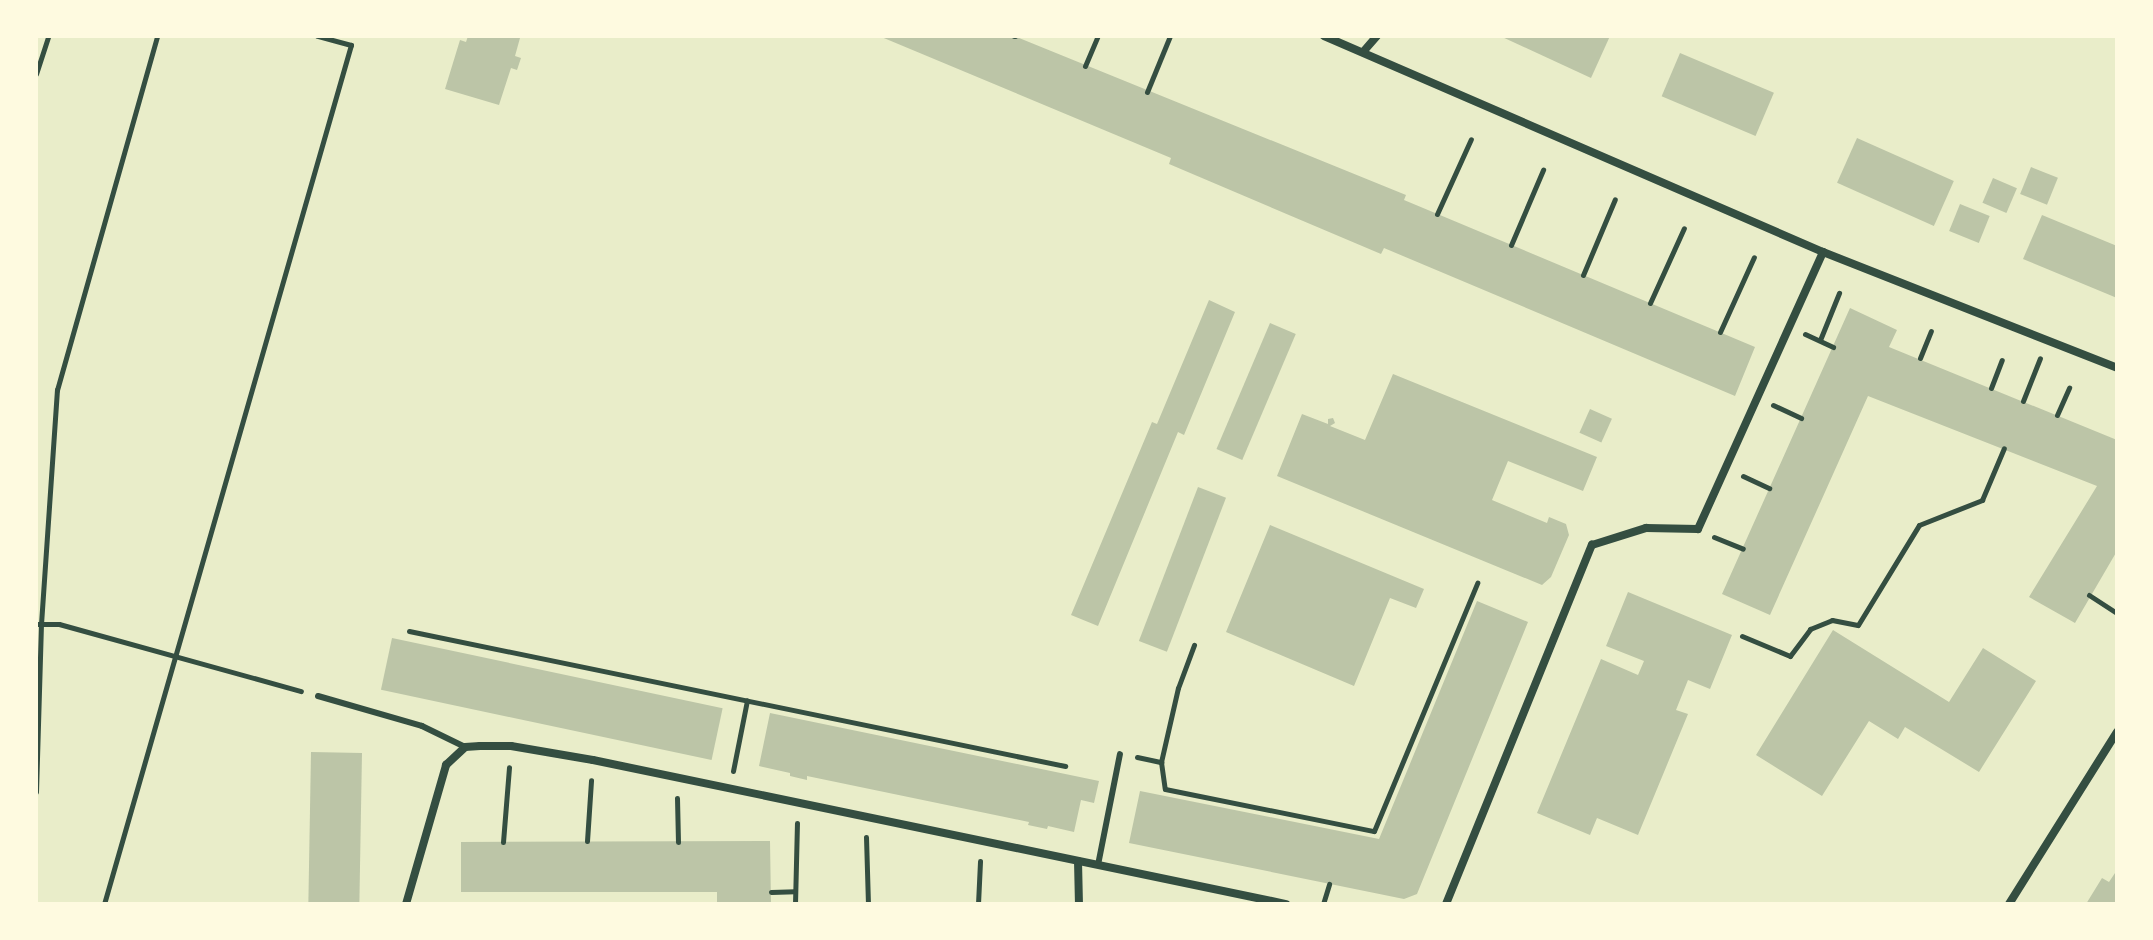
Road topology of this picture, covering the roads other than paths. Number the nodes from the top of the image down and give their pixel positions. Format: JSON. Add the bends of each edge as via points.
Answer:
{"nodes":[{"id":1,"x":1324,"y":36,"type":"edge"},
{"id":2,"x":1377,"y":36,"type":"edge"},
{"id":3,"x":1363,"y":52,"type":"junction"},
{"id":4,"x":1823,"y":252,"type":"junction"},
{"id":5,"x":2117,"y":368,"type":"edge"},
{"id":6,"x":318,"y":696,"type":"road end"},
{"id":7,"x":2117,"y":732,"type":"edge"},
{"id":8,"x":465,"y":747,"type":"junction"},
{"id":9,"x":1120,"y":754,"type":"road end"},
{"id":10,"x":1078,"y":861,"type":"junction"},
{"id":11,"x":1098,"y":865,"type":"junction"},
{"id":12,"x":406,"y":904,"type":"edge"},
{"id":13,"x":1079,"y":904,"type":"edge"},
{"id":14,"x":1286,"y":904,"type":"edge"},
{"id":15,"x":1446,"y":904,"type":"edge"},
{"id":16,"x":2009,"y":904,"type":"edge"}],
"edges":[{"from":1,"to":3,"type":"street"},
{"from":2,"to":3,"type":"street"},
{"from":3,"to":4,"type":"street"},
{"from":4,"to":5,"type":"street"},
{"from":4,"to":15,"type":"street","via":[[1698,529],[1646,528],[1592,545]]},
{"from":6,"to":8,"type":"lane","via":[[422,726]]},
{"from":7,"to":16,"type":"street"},
{"from":8,"to":10,"type":"street","via":[[511,746],[593,760]]},
{"from":8,"to":12,"type":"street","via":[[446,765]]},
{"from":9,"to":11,"type":"lane"},
{"from":10,"to":11,"type":"street"},
{"from":10,"to":13,"type":"street"},
{"from":11,"to":14,"type":"street"}]}
